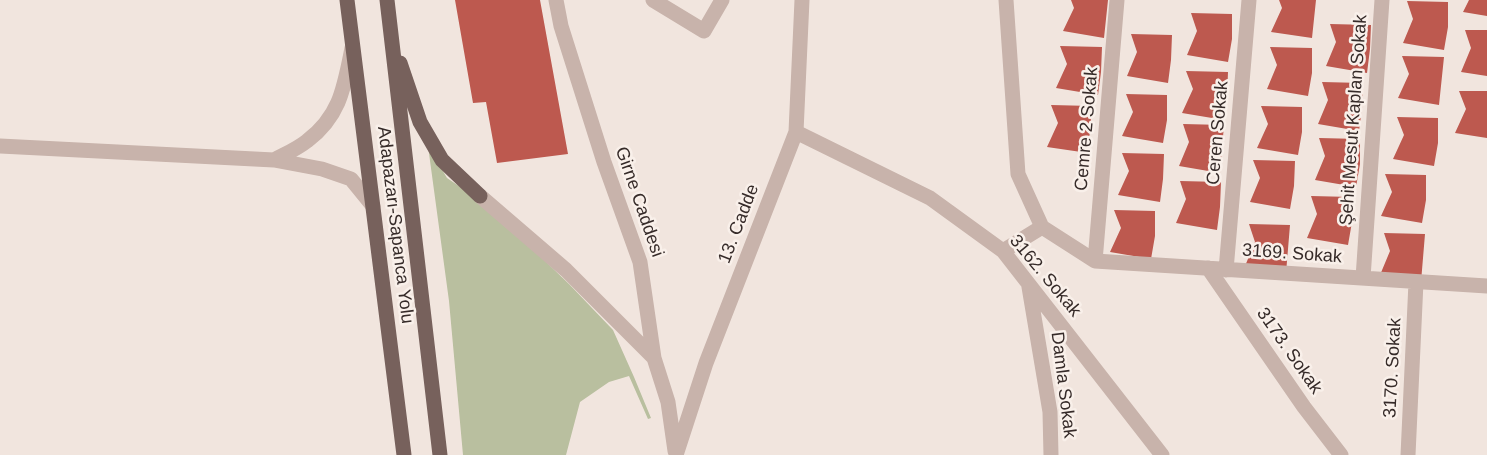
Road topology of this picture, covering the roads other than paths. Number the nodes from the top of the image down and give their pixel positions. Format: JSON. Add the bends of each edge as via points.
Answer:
{"nodes":[{"id":1,"x":347,"y":0,"type":"edge"},
{"id":2,"x":387,"y":0,"type":"edge"},
{"id":3,"x":556,"y":0,"type":"edge"},
{"id":4,"x":653,"y":0,"type":"edge"},
{"id":5,"x":722,"y":0,"type":"edge"},
{"id":6,"x":802,"y":0,"type":"edge"},
{"id":7,"x":1006,"y":0,"type":"edge"},
{"id":8,"x":1117,"y":0,"type":"edge"},
{"id":9,"x":1249,"y":0,"type":"edge"},
{"id":10,"x":1382,"y":0,"type":"edge"},
{"id":11,"x":390,"y":29,"type":"junction"},
{"id":12,"x":353,"y":45,"type":"junction"},
{"id":13,"x":796,"y":132,"type":"junction"},
{"id":14,"x":0,"y":146,"type":"edge"},
{"id":15,"x":274,"y":160,"type":"junction"},
{"id":16,"x":480,"y":196,"type":"joint"},
{"id":17,"x":373,"y":206,"type":"junction"},
{"id":18,"x":1042,"y":226,"type":"junction"},
{"id":19,"x":1003,"y":251,"type":"junction"},
{"id":20,"x":1095,"y":261,"type":"junction"},
{"id":21,"x":1208,"y":268,"type":"junction"},
{"id":22,"x":1226,"y":270,"type":"junction"},
{"id":23,"x":1363,"y":278,"type":"junction"},
{"id":24,"x":1416,"y":282,"type":"junction"},
{"id":25,"x":1029,"y":284,"type":"junction"},
{"id":26,"x":1487,"y":286,"type":"edge"},
{"id":27,"x":654,"y":358,"type":"junction"},
{"id":28,"x":676,"y":454,"type":"edge"},
{"id":29,"x":404,"y":455,"type":"edge"},
{"id":30,"x":440,"y":455,"type":"edge"},
{"id":31,"x":1052,"y":455,"type":"edge"},
{"id":32,"x":1162,"y":455,"type":"edge"},
{"id":33,"x":1341,"y":455,"type":"edge"},
{"id":34,"x":1408,"y":455,"type":"edge"}],
"edges":[{"from":1,"to":12,"type":"main road","name":"Adapazarı-Sapanca Yolu"},
{"from":2,"to":11,"type":"main road","name":"Adapazarı-Sapanca Yolu"},
{"from":3,"to":27,"type":"street","name":"Girne Caddesi","via":[[604,162],[640,262]]},
{"from":4,"to":5,"type":"street","via":[[704,31]]},
{"from":6,"to":13,"type":"street","name":"13. Cadde"},
{"from":7,"to":18,"type":"street","via":[[1018,174]]},
{"from":8,"to":20,"type":"street","name":"Cemre 2 Sokak"},
{"from":9,"to":22,"type":"street","name":"Ceren Sokak"},
{"from":10,"to":23,"type":"street","name":"Şehit Mesut Kaplan Sokak"},
{"from":11,"to":16,"type":"main road","via":[[420,122],[442,160]]},
{"from":11,"to":30,"type":"main road","name":"Adapazarı-Sapanca Yolu"},
{"from":12,"to":15,"type":"street","via":[[344,88],[332,117],[306,142]]},
{"from":12,"to":17,"type":"main road","name":"Adapazarı-Sapanca Yolu"},
{"from":13,"to":19,"type":"street","name":"3162. Sokak","via":[[930,198]]},
{"from":13,"to":28,"type":"street","name":"13. Cadde","via":[[706,363]]},
{"from":14,"to":15,"type":"street"},
{"from":15,"to":17,"type":"street","via":[[351,179]]},
{"from":16,"to":27,"type":"street","via":[[566,270]]},
{"from":17,"to":29,"type":"main road","name":"Adapazarı-Sapanca Yolu"},
{"from":18,"to":19,"type":"street"},
{"from":18,"to":20,"type":"street"},
{"from":19,"to":25,"type":"street","name":"3162. Sokak"},
{"from":20,"to":21,"type":"street","name":"3169. Sokak"},
{"from":21,"to":22,"type":"street","name":"3169. Sokak"},
{"from":21,"to":33,"type":"street","name":"3173. Sokak"},
{"from":22,"to":23,"type":"street","name":"3169. Sokak"},
{"from":23,"to":24,"type":"street","name":"3169. Sokak"},
{"from":24,"to":26,"type":"street","name":"3169. Sokak"},
{"from":24,"to":34,"type":"street","name":"3170. Sokak"},
{"from":25,"to":31,"type":"street","name":"Damla Sokak","via":[[1050,411]]},
{"from":25,"to":32,"type":"street","name":"3162. Sokak"},
{"from":27,"to":28,"type":"street","name":"Girne Caddesi","via":[[669,402]]}]}
